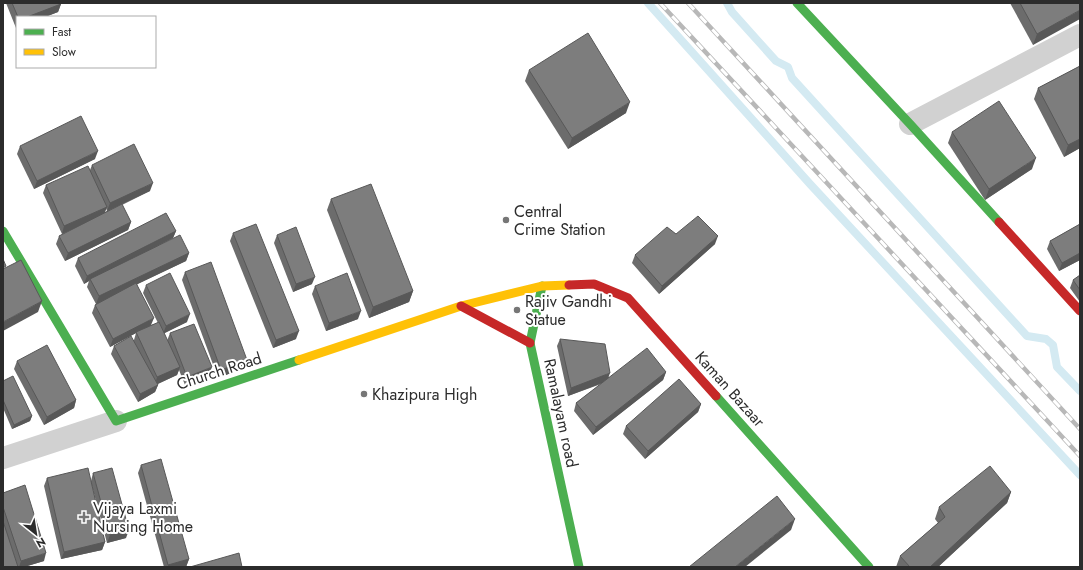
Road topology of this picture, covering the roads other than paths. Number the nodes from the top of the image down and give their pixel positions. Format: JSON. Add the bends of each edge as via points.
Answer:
{"nodes":[{"id":1,"x":797,"y":3,"type":"edge"},
{"id":2,"x":1080,"y":35,"type":"edge"},
{"id":3,"x":910,"y":124,"type":"junction"},
{"id":4,"x":3,"y":231,"type":"edge"},
{"id":5,"x":542,"y":286,"type":"junction"},
{"id":6,"x":461,"y":306,"type":"junction"},
{"id":7,"x":1080,"y":311,"type":"edge"},
{"id":8,"x":530,"y":343,"type":"junction"},
{"id":9,"x":116,"y":421,"type":"junction"},
{"id":10,"x":3,"y":458,"type":"edge"},
{"id":11,"x":579,"y":567,"type":"edge"},
{"id":12,"x":869,"y":567,"type":"edge"}],
"edges":[{"from":1,"to":3,"type":"street"},
{"from":2,"to":3,"type":"street"},
{"from":3,"to":7,"type":"street"},
{"from":4,"to":9,"type":"street"},
{"from":5,"to":6,"type":"street","name":"Church Road"},
{"from":5,"to":8,"type":"street"},
{"from":5,"to":12,"type":"street","name":"Kaman Bazaar","via":[[594,284],[628,298]]},
{"from":6,"to":8,"type":"street","name":"Ramalayam road"},
{"from":6,"to":9,"type":"street","name":"Church Road"},
{"from":8,"to":11,"type":"street","name":"Ramalayam road"},
{"from":9,"to":10,"type":"street"}]}
